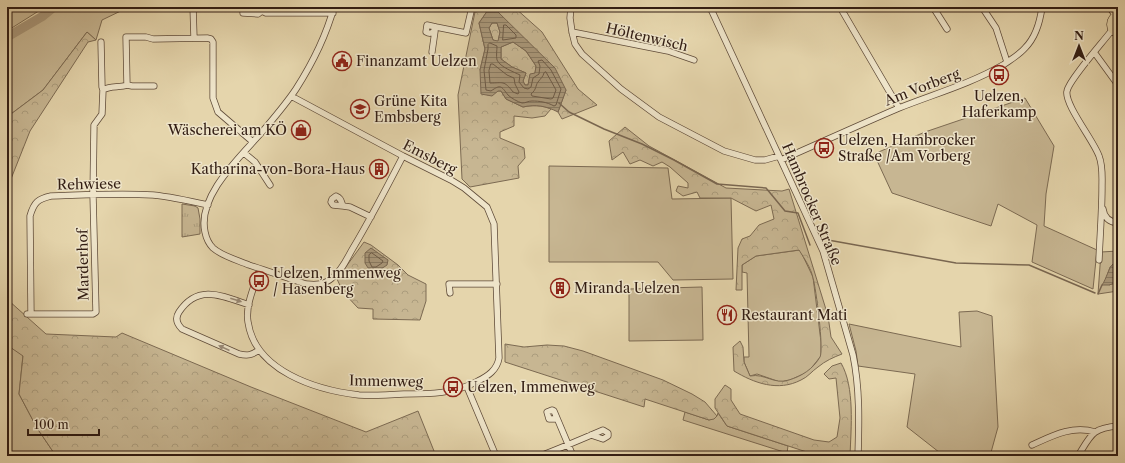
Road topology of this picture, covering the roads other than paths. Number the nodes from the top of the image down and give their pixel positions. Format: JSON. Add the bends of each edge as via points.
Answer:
{"nodes":[{"id":1,"x":193,"y":7,"type":"edge"},
{"id":2,"x":243,"y":7,"type":"edge"},
{"id":3,"x":472,"y":7,"type":"edge"},
{"id":4,"x":571,"y":7,"type":"edge"},
{"id":5,"x":710,"y":7,"type":"edge"},
{"id":6,"x":840,"y":7,"type":"edge"},
{"id":7,"x":933,"y":7,"type":"edge"},
{"id":8,"x":982,"y":7,"type":"edge"},
{"id":9,"x":1042,"y":7,"type":"edge"},
{"id":10,"x":1110,"y":7,"type":"edge"},
{"id":11,"x":260,"y":9,"type":"edge"},
{"id":12,"x":334,"y":10,"type":"edge"},
{"id":13,"x":1117,"y":14,"type":"edge"},
{"id":14,"x":947,"y":29,"type":"dead end"},
{"id":15,"x":572,"y":32,"type":"junction"},
{"id":16,"x":1115,"y":32,"type":"edge"},
{"id":17,"x":194,"y":38,"type":"junction"},
{"id":18,"x":101,"y":42,"type":"dead end"},
{"id":19,"x":432,"y":52,"type":"dead end"},
{"id":20,"x":1094,"y":52,"type":"junction"},
{"id":21,"x":694,"y":60,"type":"dead end"},
{"id":22,"x":1007,"y":62,"type":"junction"},
{"id":23,"x":127,"y":85,"type":"junction"},
{"id":24,"x":1118,"y":85,"type":"edge"},
{"id":25,"x":154,"y":86,"type":"dead end"},
{"id":26,"x":103,"y":90,"type":"junction"},
{"id":27,"x":291,"y":96,"type":"junction"},
{"id":28,"x":899,"y":108,"type":"junction"},
{"id":29,"x":253,"y":142,"type":"junction"},
{"id":30,"x":244,"y":153,"type":"junction"},
{"id":31,"x":403,"y":156,"type":"junction"},
{"id":32,"x":780,"y":158,"type":"junction"},
{"id":33,"x":270,"y":185,"type":"dead end"},
{"id":34,"x":93,"y":195,"type":"junction"},
{"id":35,"x":208,"y":205,"type":"junction"},
{"id":36,"x":1102,"y":205,"type":"junction"},
{"id":37,"x":343,"y":206,"type":"dead end"},
{"id":38,"x":371,"y":217,"type":"junction"},
{"id":39,"x":1118,"y":223,"type":"edge"},
{"id":40,"x":1099,"y":260,"type":"dead end"},
{"id":41,"x":260,"y":269,"type":"junction"},
{"id":42,"x":497,"y":284,"type":"junction"},
{"id":43,"x":450,"y":293,"type":"dead end"},
{"id":44,"x":249,"y":304,"type":"junction"},
{"id":45,"x":29,"y":314,"type":"joint"},
{"id":46,"x":260,"y":350,"type":"junction"},
{"id":47,"x":499,"y":358,"type":"joint"},
{"id":48,"x":467,"y":387,"type":"junction"},
{"id":49,"x":557,"y":419,"type":"dead end"},
{"id":50,"x":1118,"y":426,"type":"edge"},
{"id":51,"x":1094,"y":432,"type":"junction"},
{"id":52,"x":591,"y":435,"type":"dead end"},
{"id":53,"x":569,"y":444,"type":"junction"},
{"id":54,"x":1032,"y":445,"type":"dead end"},
{"id":55,"x":496,"y":456,"type":"edge"},
{"id":56,"x":540,"y":456,"type":"edge"},
{"id":57,"x":573,"y":456,"type":"edge"},
{"id":58,"x":858,"y":456,"type":"edge"},
{"id":59,"x":1078,"y":456,"type":"edge"}],
"edges":[{"from":1,"to":17,"type":"street"},
{"from":2,"to":11,"type":"street","via":[[243,14],[258,14]]},
{"from":3,"to":19,"type":"street","via":[[466,33],[435,29]]},
{"from":4,"to":15,"type":"street","name":"Am Vorberg"},
{"from":5,"to":32,"type":"street","name":"Hambrocker Straße"},
{"from":6,"to":28,"type":"street"},
{"from":7,"to":14,"type":"street"},
{"from":8,"to":22,"type":"street","via":[[996,28]]},
{"from":9,"to":22,"type":"street","name":"Am Vorberg","via":[[1040,20],[1031,40]]},
{"from":10,"to":13,"type":"main road"},
{"from":11,"to":12,"type":"street","via":[[266,13]]},
{"from":12,"to":27,"type":"street","via":[[318,49]]},
{"from":13,"to":16,"type":"main road","via":[[1111,21]]},
{"from":15,"to":21,"type":"street","name":"Höltenwisch","via":[[668,51]]},
{"from":15,"to":32,"type":"street","name":"Am Vorberg","via":[[575,44],[582,54],[621,89],[659,117],[724,151],[755,160]]},
{"from":16,"to":20,"type":"street"},
{"from":17,"to":23,"type":"street","via":[[126,37]]},
{"from":17,"to":29,"type":"street","via":[[207,38],[213,42],[213,98],[218,112]]},
{"from":18,"to":26,"type":"street"},
{"from":20,"to":24,"type":"street"},
{"from":20,"to":36,"type":"street","via":[[1066,93],[1070,107],[1100,158]]},
{"from":22,"to":28,"type":"street","name":"Am Vorberg","via":[[981,77]]},
{"from":23,"to":25,"type":"street"},
{"from":23,"to":26,"type":"street"},
{"from":26,"to":34,"type":"street","via":[[102,114],[94,125]]},
{"from":27,"to":29,"type":"street"},
{"from":27,"to":31,"type":"street","name":"Emsberg"},
{"from":28,"to":32,"type":"street","name":"Am Vorberg"},
{"from":29,"to":30,"type":"street"},
{"from":30,"to":33,"type":"street","via":[[255,162]]},
{"from":30,"to":35,"type":"street","via":[[220,180]]},
{"from":31,"to":38,"type":"street"},
{"from":31,"to":42,"type":"street","name":"Emsberg","via":[[464,188],[487,207],[494,224]]},
{"from":32,"to":58,"type":"street","name":"Hambrocker Straße","via":[[820,245],[853,355],[858,386]]},
{"from":34,"to":35,"type":"street","name":"Rehwiese","via":[[152,195]]},
{"from":34,"to":45,"type":"street","name":"Rehwiese","via":[[51,196],[40,199],[32,207]]},
{"from":34,"to":45,"type":"street","name":"Marderhof","via":[[96,312]]},
{"from":35,"to":41,"type":"street","via":[[204,228],[212,248]]},
{"from":36,"to":39,"type":"street","via":[[1107,219]]},
{"from":36,"to":40,"type":"street"},
{"from":37,"to":38,"type":"street"},
{"from":38,"to":41,"type":"street","via":[[344,264],[334,277],[325,282],[306,284]]},
{"from":41,"to":44,"type":"street","name":"Immenweg"},
{"from":42,"to":43,"type":"street","via":[[449,284]]},
{"from":42,"to":47,"type":"street","name":"Emsberg"},
{"from":44,"to":46,"type":"street","name":"Immenweg","via":[[249,329]]},
{"from":46,"to":44,"type":"street","one_way":true,"via":[[252,355],[239,354],[182,329],[177,321],[178,313],[187,301],[204,294],[214,294]]},
{"from":46,"to":48,"type":"street","name":"Immenweg","via":[[278,368],[295,377],[341,392],[360,395],[438,393]]},
{"from":47,"to":48,"type":"street","name":"Immenweg","via":[[495,370]]},
{"from":48,"to":55,"type":"street"},
{"from":49,"to":53,"type":"street"},
{"from":50,"to":51,"type":"street"},
{"from":51,"to":54,"type":"street","via":[[1070,430]]},
{"from":51,"to":59,"type":"street"},
{"from":52,"to":53,"type":"street"},
{"from":53,"to":56,"type":"street"},
{"from":53,"to":57,"type":"street"}]}
